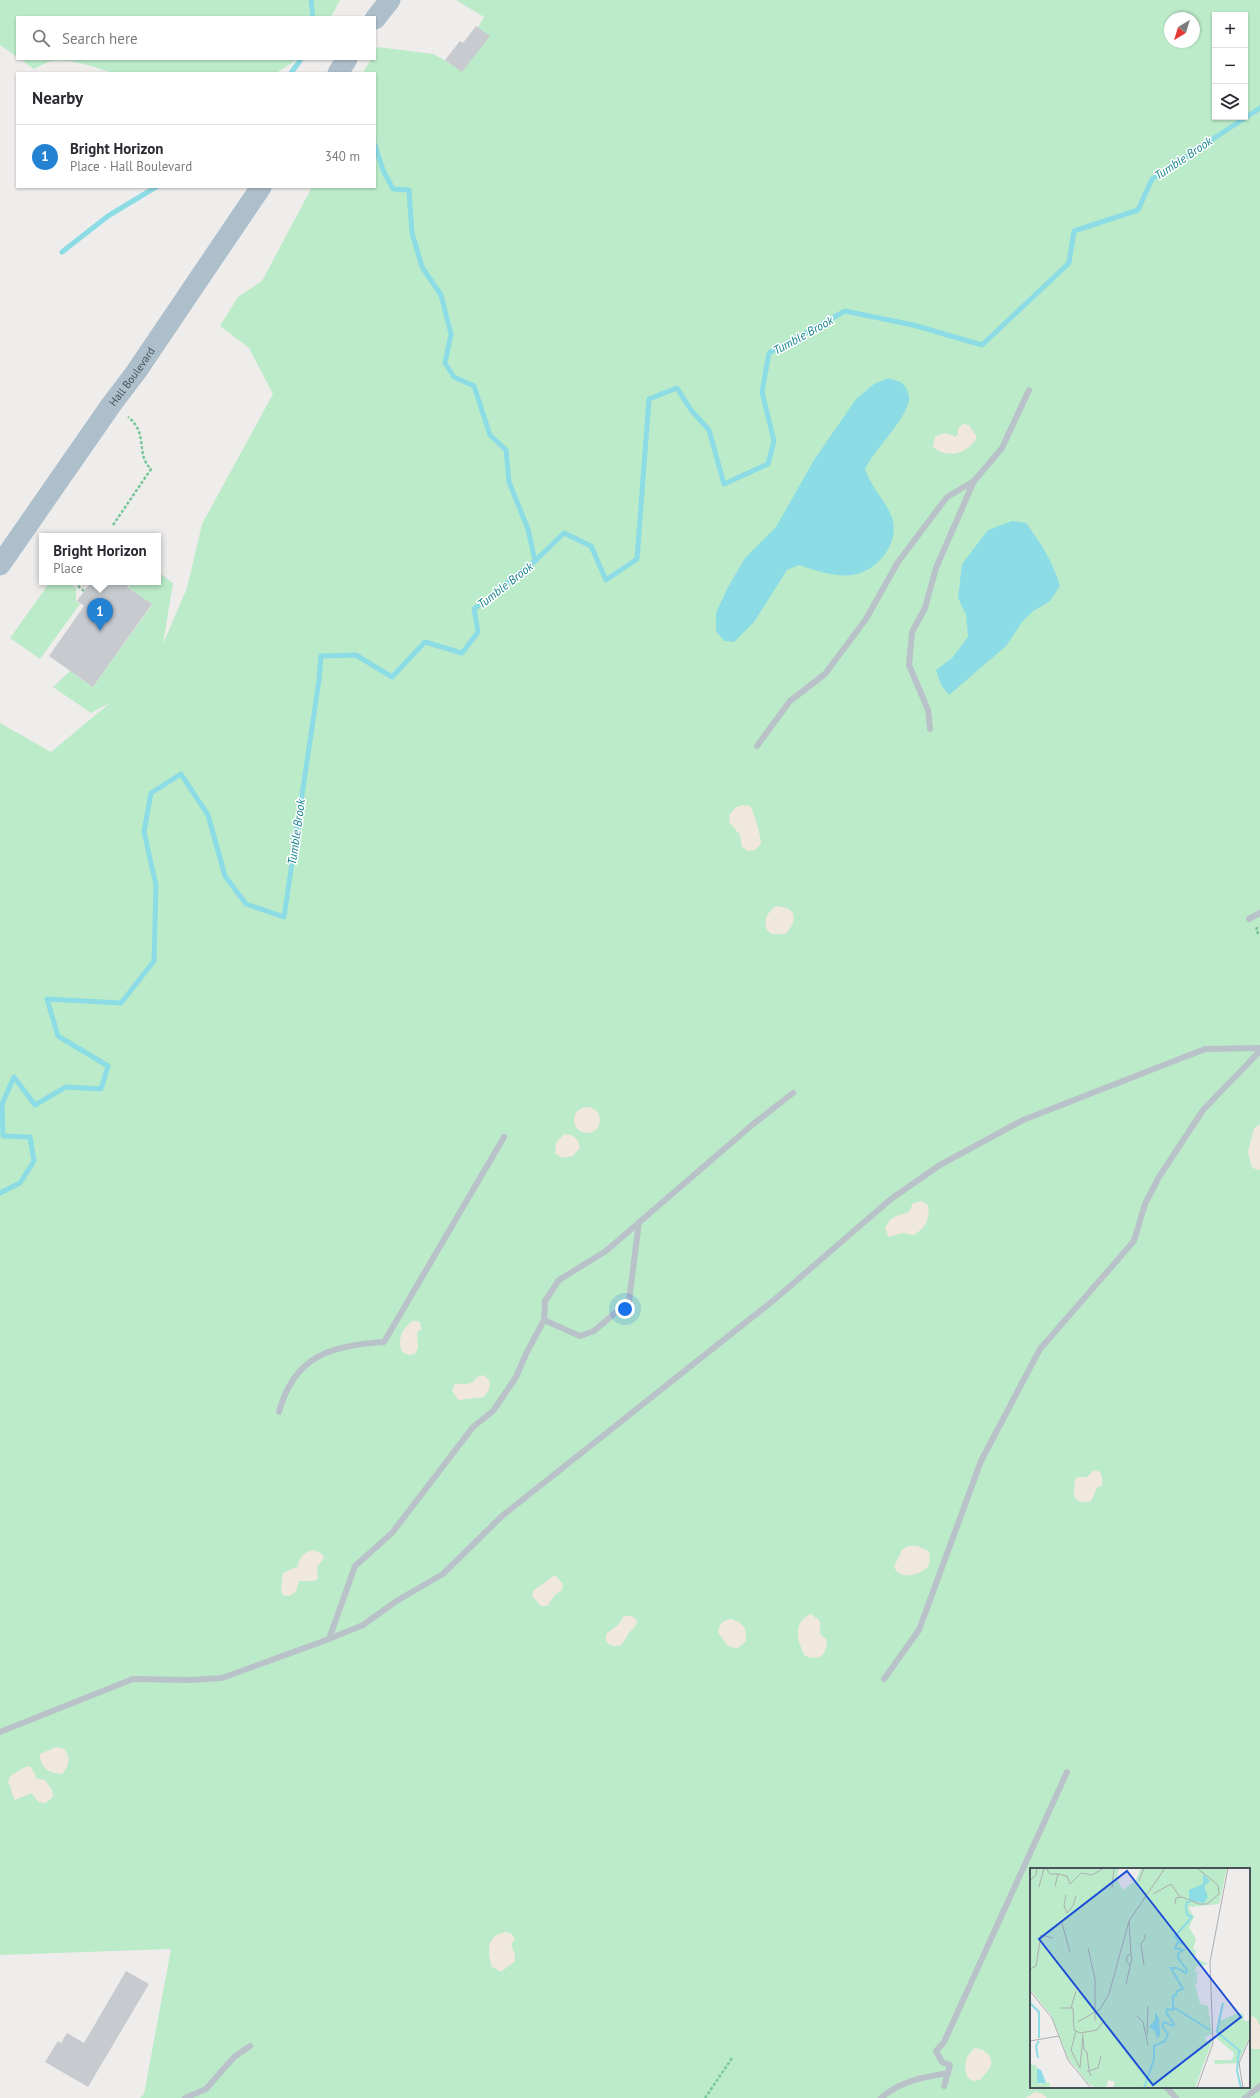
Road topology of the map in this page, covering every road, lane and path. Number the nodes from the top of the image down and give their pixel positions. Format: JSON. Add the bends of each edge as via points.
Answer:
{"nodes":[{"id":1,"x":390,"y":0,"type":"edge"},
{"id":2,"x":376,"y":18,"type":"edge"},
{"id":3,"x":346,"y":60,"type":"edge"},
{"id":4,"x":339,"y":72,"type":"edge"},
{"id":5,"x":260,"y":188,"type":"edge"},
{"id":6,"x":1029,"y":390,"type":"dead end"},
{"id":7,"x":128,"y":417,"type":"dead end"},
{"id":8,"x":974,"y":481,"type":"junction"},
{"id":9,"x":113,"y":525,"type":"dead end"},
{"id":10,"x":0,"y":565,"type":"edge"},
{"id":11,"x":77,"y":585,"type":"edge"},
{"id":12,"x":84,"y":591,"type":"dead end"},
{"id":13,"x":930,"y":729,"type":"dead end"},
{"id":14,"x":757,"y":746,"type":"dead end"},
{"id":15,"x":1260,"y":913,"type":"edge"},
{"id":16,"x":1249,"y":919,"type":"dead end"},
{"id":17,"x":1260,"y":1050,"type":"edge"},
{"id":18,"x":793,"y":1093,"type":"dead end"},
{"id":19,"x":504,"y":1137,"type":"dead end"},
{"id":20,"x":639,"y":1222,"type":"junction"},
{"id":21,"x":544,"y":1320,"type":"junction"},
{"id":22,"x":278,"y":1412,"type":"dead end"},
{"id":23,"x":329,"y":1639,"type":"junction"},
{"id":24,"x":884,"y":1679,"type":"dead end"},
{"id":25,"x":0,"y":1732,"type":"edge"},
{"id":26,"x":1067,"y":1772,"type":"dead end"},
{"id":27,"x":250,"y":2046,"type":"dead end"},
{"id":28,"x":732,"y":2058,"type":"dead end"},
{"id":29,"x":948,"y":2073,"type":"junction"},
{"id":30,"x":944,"y":2086,"type":"dead end"},
{"id":31,"x":1260,"y":2086,"type":"edge"},
{"id":32,"x":1167,"y":2088,"type":"edge"},
{"id":33,"x":185,"y":2098,"type":"edge"},
{"id":34,"x":705,"y":2098,"type":"edge"},
{"id":35,"x":881,"y":2098,"type":"edge"},
{"id":36,"x":1176,"y":2098,"type":"edge"},
{"id":37,"x":1246,"y":2098,"type":"edge"}],
"edges":[{"from":1,"to":2,"type":"main road"},
{"from":3,"to":4,"type":"main road"},
{"from":5,"to":10,"type":"main road","name":"Hall Boulevard","via":[[136,372]]},
{"from":6,"to":8,"type":"lane","via":[[1002,448]]},
{"from":7,"to":9,"type":"path","via":[[140,431],[144,459],[151,469]]},
{"from":8,"to":13,"type":"lane","via":[[936,568],[925,608],[912,632],[908,665],[928,710]]},
{"from":8,"to":14,"type":"lane","via":[[947,497],[898,562],[866,619],[825,674],[790,701]]},
{"from":11,"to":12,"type":"path"},
{"from":15,"to":16,"type":"lane"},
{"from":17,"to":23,"type":"lane","via":[[1205,1049],[1023,1120],[940,1165],[891,1199],[774,1300],[502,1516],[443,1574],[398,1600],[364,1626]]},
{"from":17,"to":24,"type":"lane","via":[[1203,1110],[1145,1204],[1134,1241],[1040,1349],[981,1461],[919,1630]]},
{"from":18,"to":20,"type":"lane","via":[[752,1124]]},
{"from":19,"to":22,"type":"lane","via":[[384,1342],[361,1343],[332,1350],[304,1365],[284,1392]]},
{"from":20,"to":21,"type":"lane","via":[[606,1252],[559,1280],[545,1300]]},
{"from":20,"to":21,"type":"lane","via":[[629,1301],[594,1331],[580,1336]]},
{"from":21,"to":23,"type":"lane","via":[[516,1378],[493,1411],[473,1427],[392,1533],[355,1566]]},
{"from":23,"to":25,"type":"lane","via":[[222,1678],[133,1679]]},
{"from":26,"to":29,"type":"lane","via":[[944,2042],[936,2052],[942,2062],[950,2065]]},
{"from":27,"to":33,"type":"lane","via":[[234,2057],[206,2089]]},
{"from":28,"to":34,"type":"path"},
{"from":29,"to":30,"type":"lane"},
{"from":29,"to":35,"type":"lane","via":[[918,2078]]},
{"from":31,"to":37,"type":"lane"},
{"from":32,"to":36,"type":"lane"}]}
